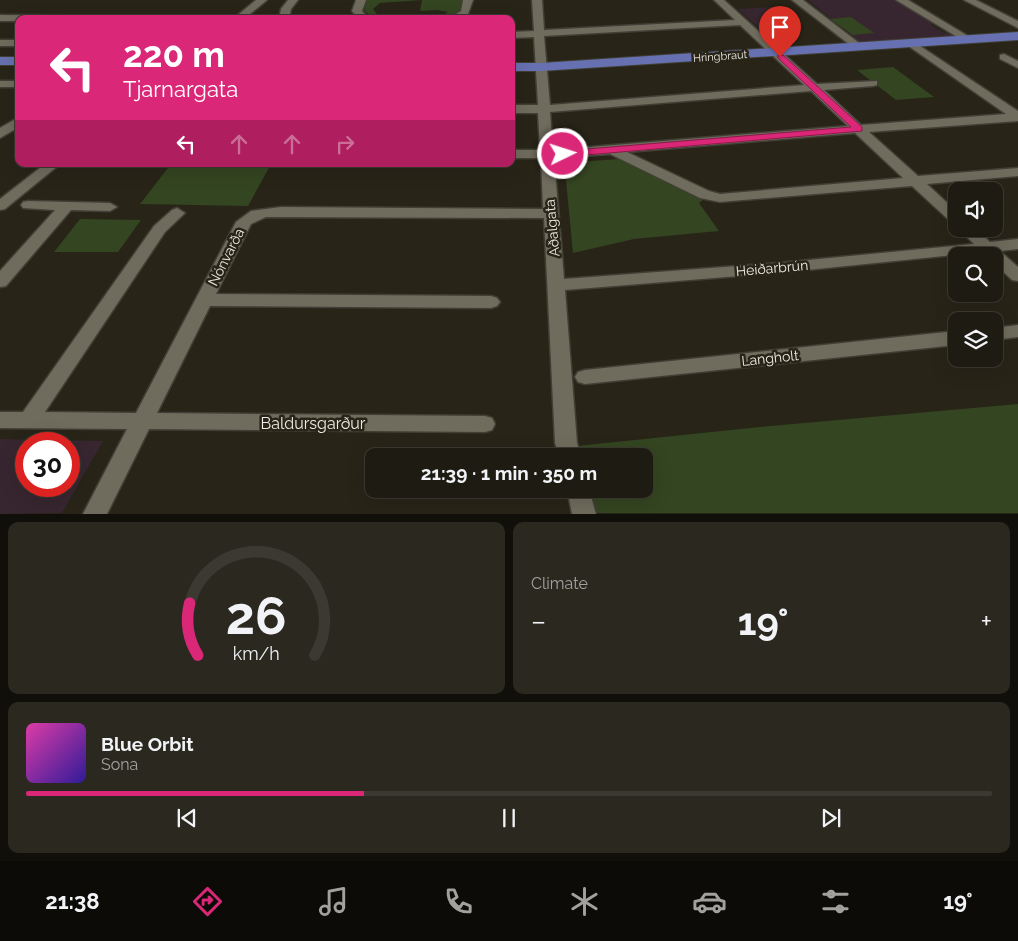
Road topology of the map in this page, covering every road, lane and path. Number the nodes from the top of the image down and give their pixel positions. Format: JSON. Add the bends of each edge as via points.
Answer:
{"nodes":[{"id":1,"x":262,"y":0,"type":"edge"},
{"id":2,"x":294,"y":0,"type":"edge"},
{"id":3,"x":361,"y":0,"type":"edge"},
{"id":4,"x":468,"y":0,"type":"edge"},
{"id":5,"x":536,"y":0,"type":"edge"},
{"id":6,"x":719,"y":0,"type":"edge"},
{"id":7,"x":797,"y":0,"type":"edge"},
{"id":8,"x":901,"y":0,"type":"edge"},
{"id":9,"x":969,"y":0,"type":"edge"},
{"id":10,"x":243,"y":15,"type":"edge"},
{"id":11,"x":285,"y":15,"type":"edge"},
{"id":12,"x":360,"y":15,"type":"edge"},
{"id":13,"x":460,"y":15,"type":"edge"},
{"id":14,"x":0,"y":18,"type":"edge"},
{"id":15,"x":15,"y":18,"type":"edge"},
{"id":16,"x":743,"y":22,"type":"junction"},
{"id":17,"x":526,"y":25,"type":"dead end"},
{"id":18,"x":1018,"y":25,"type":"edge"},
{"id":19,"x":515,"y":32,"type":"edge"},
{"id":20,"x":515,"y":35,"type":"edge"},
{"id":21,"x":539,"y":35,"type":"junction"},
{"id":22,"x":1018,"y":36,"type":"edge"},
{"id":23,"x":968,"y":39,"type":"junction"},
{"id":24,"x":0,"y":43,"type":"edge"},
{"id":25,"x":911,"y":43,"type":"junction"},
{"id":26,"x":15,"y":44,"type":"edge"},
{"id":27,"x":858,"y":46,"type":"junction"},
{"id":28,"x":775,"y":52,"type":"junction"},
{"id":29,"x":1004,"y":57,"type":"dead end"},
{"id":30,"x":0,"y":61,"type":"edge"},
{"id":31,"x":15,"y":61,"type":"edge"},
{"id":32,"x":1018,"y":65,"type":"edge"},
{"id":33,"x":515,"y":67,"type":"edge"},
{"id":34,"x":541,"y":67,"type":"junction"},
{"id":35,"x":873,"y":83,"type":"dead end"},
{"id":36,"x":0,"y":84,"type":"edge"},
{"id":37,"x":15,"y":84,"type":"edge"},
{"id":38,"x":814,"y":88,"type":"junction"},
{"id":39,"x":515,"y":109,"type":"edge"},
{"id":40,"x":543,"y":109,"type":"junction"},
{"id":41,"x":1018,"y":117,"type":"edge"},
{"id":42,"x":15,"y":124,"type":"edge"},
{"id":43,"x":859,"y":129,"type":"junction"},
{"id":44,"x":0,"y":134,"type":"edge"},
{"id":45,"x":614,"y":150,"type":"junction"},
{"id":46,"x":515,"y":154,"type":"edge"},
{"id":47,"x":546,"y":155,"type":"junction"},
{"id":48,"x":49,"y":167,"type":"edge"},
{"id":49,"x":1018,"y":172,"type":"edge"},
{"id":50,"x":915,"y":181,"type":"junction"},
{"id":51,"x":28,"y":205,"type":"dead end"},
{"id":52,"x":0,"y":206,"type":"edge"},
{"id":53,"x":67,"y":206,"type":"junction"},
{"id":54,"x":110,"y":207,"type":"dead end"},
{"id":55,"x":176,"y":212,"type":"dead end"},
{"id":56,"x":948,"y":212,"type":"edge"},
{"id":57,"x":550,"y":214,"type":"junction"},
{"id":58,"x":976,"y":237,"type":"edge"},
{"id":59,"x":1018,"y":244,"type":"edge"},
{"id":60,"x":987,"y":247,"type":"joint"},
{"id":61,"x":948,"y":251,"type":"edge"},
{"id":62,"x":1003,"y":262,"type":"edge"},
{"id":63,"x":1018,"y":276,"type":"edge"},
{"id":64,"x":0,"y":282,"type":"edge"},
{"id":65,"x":556,"y":285,"type":"junction"},
{"id":66,"x":204,"y":300,"type":"junction"},
{"id":67,"x":491,"y":302,"type":"dead end"},
{"id":68,"x":1018,"y":331,"type":"edge"},
{"id":69,"x":1003,"y":333,"type":"edge"},
{"id":70,"x":948,"y":339,"type":"edge"},
{"id":71,"x":585,"y":377,"type":"dead end"},
{"id":72,"x":0,"y":420,"type":"edge"},
{"id":73,"x":29,"y":420,"type":"junction"},
{"id":74,"x":142,"y":421,"type":"junction"},
{"id":75,"x":485,"y":424,"type":"dead end"},
{"id":76,"x":568,"y":448,"type":"edge"},
{"id":77,"x":580,"y":498,"type":"edge"},
{"id":78,"x":94,"y":514,"type":"edge"},
{"id":79,"x":584,"y":514,"type":"edge"}],
"edges":[{"from":1,"to":10,"type":"street"},
{"from":2,"to":11,"type":"street"},
{"from":3,"to":12,"type":"street","via":[[357,11]]},
{"from":4,"to":13,"type":"street","via":[[465,12]]},
{"from":5,"to":21,"type":"street","name":"Aðalgata"},
{"from":6,"to":16,"type":"street"},
{"from":7,"to":27,"type":"street"},
{"from":8,"to":23,"type":"street"},
{"from":9,"to":18,"type":"street"},
{"from":14,"to":15,"type":"street"},
{"from":16,"to":21,"type":"street"},
{"from":16,"to":28,"type":"street"},
{"from":17,"to":19,"type":"street"},
{"from":20,"to":21,"type":"street"},
{"from":21,"to":34,"type":"street","name":"Aðalgata"},
{"from":22,"to":23,"type":"main road","name":"Hringbraut"},
{"from":23,"to":25,"type":"main road","name":"Hringbraut"},
{"from":24,"to":26,"type":"street"},
{"from":25,"to":27,"type":"main road","name":"Hringbraut"},
{"from":25,"to":41,"type":"street"},
{"from":27,"to":28,"type":"main road","name":"Hringbraut"},
{"from":28,"to":34,"type":"main road","name":"Hringbraut"},
{"from":28,"to":38,"type":"street"},
{"from":29,"to":32,"type":"street"},
{"from":30,"to":31,"type":"main road"},
{"from":33,"to":34,"type":"main road","name":"Hringbraut"},
{"from":34,"to":40,"type":"street","name":"Aðalgata"},
{"from":35,"to":38,"type":"street"},
{"from":36,"to":37,"type":"street"},
{"from":38,"to":40,"type":"street"},
{"from":38,"to":43,"type":"street"},
{"from":39,"to":40,"type":"street"},
{"from":40,"to":47,"type":"street","name":"Aðalgata"},
{"from":41,"to":43,"type":"street"},
{"from":42,"to":44,"type":"street"},
{"from":43,"to":45,"type":"street","via":[[642,145]]},
{"from":43,"to":50,"type":"street"},
{"from":45,"to":47,"type":"street"},
{"from":45,"to":50,"type":"street","via":[[705,196],[720,198]]},
{"from":46,"to":47,"type":"street"},
{"from":47,"to":57,"type":"street","name":"Aðalgata"},
{"from":48,"to":52,"type":"street"},
{"from":49,"to":50,"type":"street"},
{"from":50,"to":56,"type":"street"},
{"from":51,"to":53,"type":"street"},
{"from":53,"to":54,"type":"street"},
{"from":53,"to":64,"type":"street"},
{"from":55,"to":73,"type":"street","via":[[159,229]]},
{"from":57,"to":65,"type":"street","name":"Aðalgata"},
{"from":57,"to":66,"type":"street","name":"Nónvarða","via":[[260,213],[244,222]]},
{"from":58,"to":60,"type":"street"},
{"from":59,"to":60,"type":"street","name":"Heiðarbrún"},
{"from":61,"to":65,"type":"street","name":"Heiðarbrún"},
{"from":62,"to":63,"type":"street"},
{"from":65,"to":76,"type":"street","name":"Aðalgata"},
{"from":66,"to":67,"type":"street"},
{"from":66,"to":74,"type":"street","name":"Nónvarða"},
{"from":68,"to":69,"type":"street"},
{"from":70,"to":71,"type":"street","name":"Langholt"},
{"from":72,"to":73,"type":"street","name":"Baldursgarður"},
{"from":73,"to":74,"type":"street","name":"Baldursgarður"},
{"from":74,"to":75,"type":"street","name":"Baldursgarður"},
{"from":74,"to":78,"type":"street","name":"Nónvarða"},
{"from":77,"to":79,"type":"street"}]}
